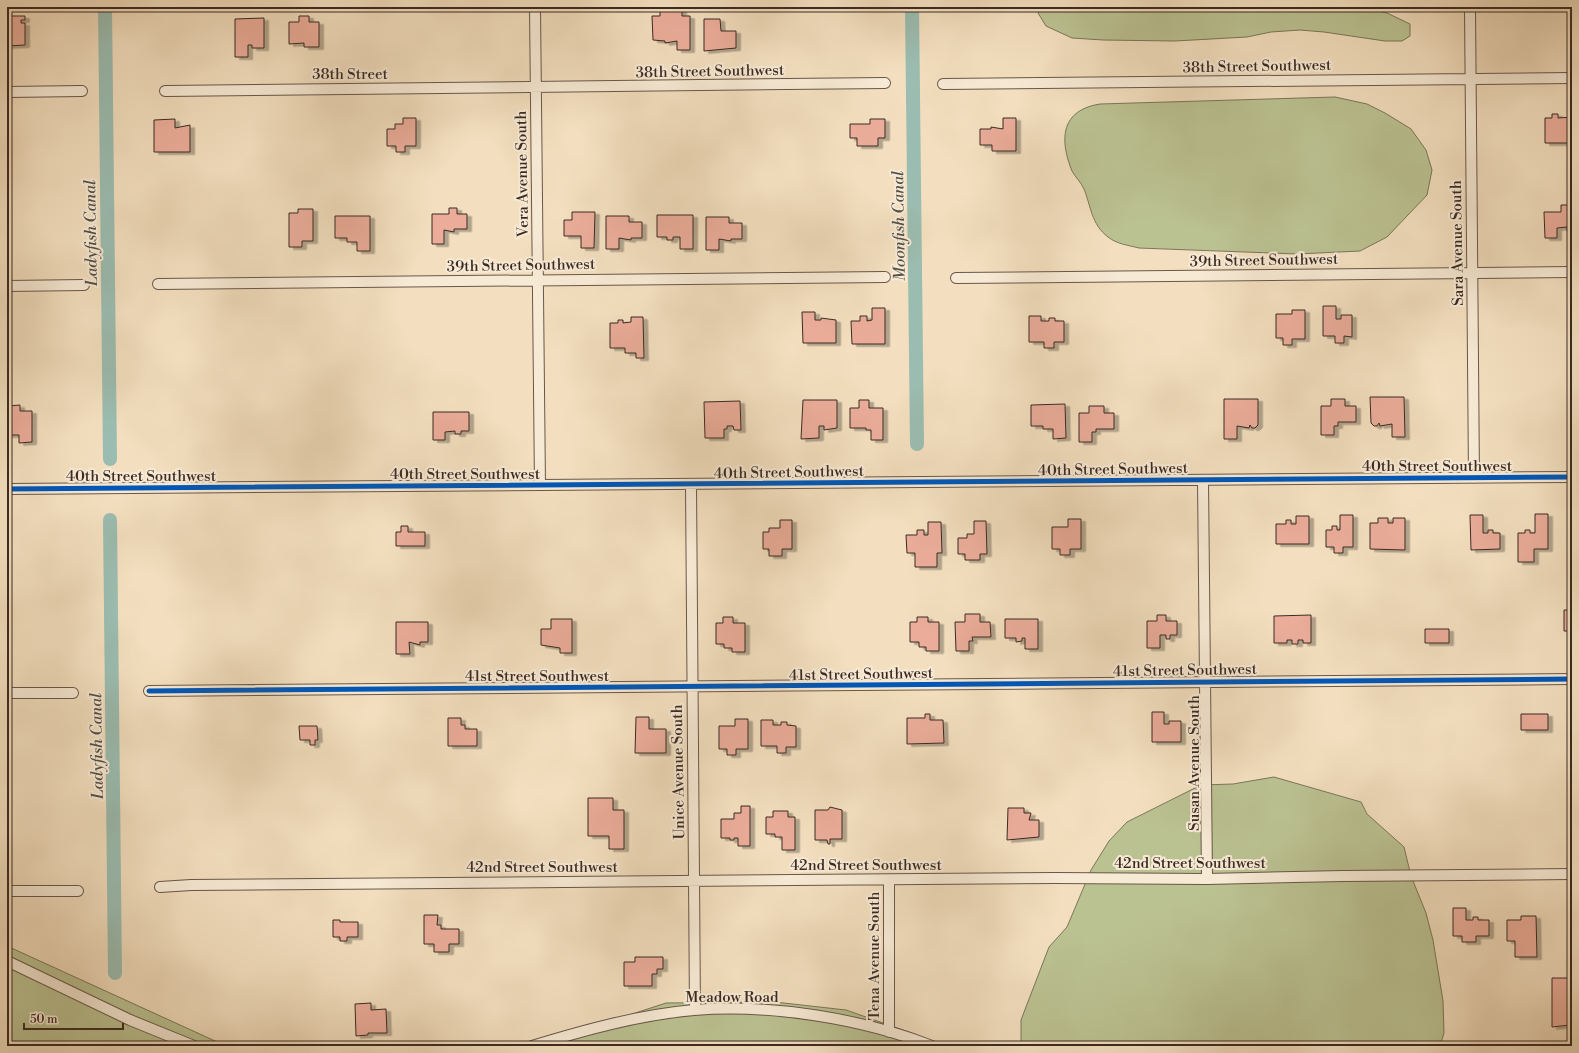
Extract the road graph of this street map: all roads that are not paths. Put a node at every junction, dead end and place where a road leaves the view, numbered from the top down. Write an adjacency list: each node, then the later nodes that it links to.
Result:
1 (535, 7): 7 (street, Vera Avenue South)
2 (1470, 7): 4 (street, Sara Avenue South)
3 (1572, 78): 4 (street, 38th Street Southwest)
4 (1470, 79): 6 (street, 38th Street Southwest); 12 (street, Sara Avenue South)
5 (885, 83): 7 (street, 38th Street Southwest)
6 (943, 84)
7 (536, 87): 9 (street, 38th Street); 15 (street, Vera Avenue South)
8 (82, 91): 10 (street)
9 (165, 91)
10 (7, 92)
11 (1572, 272): 12 (street, 39th Street Southwest)
12 (1472, 273): 14 (street, 39th Street Southwest); 20 (street, Sara Avenue South)
13 (885, 277): 15 (street, 39th Street Southwest)
14 (956, 278)
15 (538, 280): 16 (street, 39th Street Southwest); 23 (street, Vera Avenue South)
16 (158, 284)
17 (84, 285): 18 (street)
18 (7, 286)
19 (1572, 477): 20 (street, 40th Street Southwest)
20 (1474, 478): 21 (street, 40th Street Southwest)
21 (1203, 480): 22 (street, 40th Street Southwest); 26 (street, Susan Avenue South)
22 (691, 484): 23 (street, 40th Street Southwest); 27 (street, Unice Avenue South)
23 (540, 485): 24 (street, 40th Street Southwest)
24 (7, 489)
25 (1572, 679): 26 (street, 41st Street Southwest)
26 (1205, 682): 27 (street, 41st Street Southwest); 32 (street, Susan Avenue South)
27 (692, 687): 28 (street, 41st Street Southwest); 34 (street, Unice Avenue South)
28 (150, 691)
29 (7, 693): 30 (street)
30 (73, 693)
31 (1572, 874): 32 (street, 42nd Street Southwest)
32 (1207, 879): 33 (street, 42nd Street Southwest)
33 (889, 880): 34 (street, 42nd Street Southwest); 40 (street, Tena Avenue South)
34 (694, 881): 35 (street, 42nd Street Southwest); 39 (street, Unice Avenue South)
35 (160, 887)
36 (7, 891): 37 (street)
37 (78, 891)
38 (7, 961): 41 (street)
39 (695, 1010): 40 (street, Meadow Road); 42 (street, Meadow Road)
40 (889, 1032): 43 (street, Meadow Road)
41 (194, 1046)
42 (532, 1046)
43 (932, 1046)

